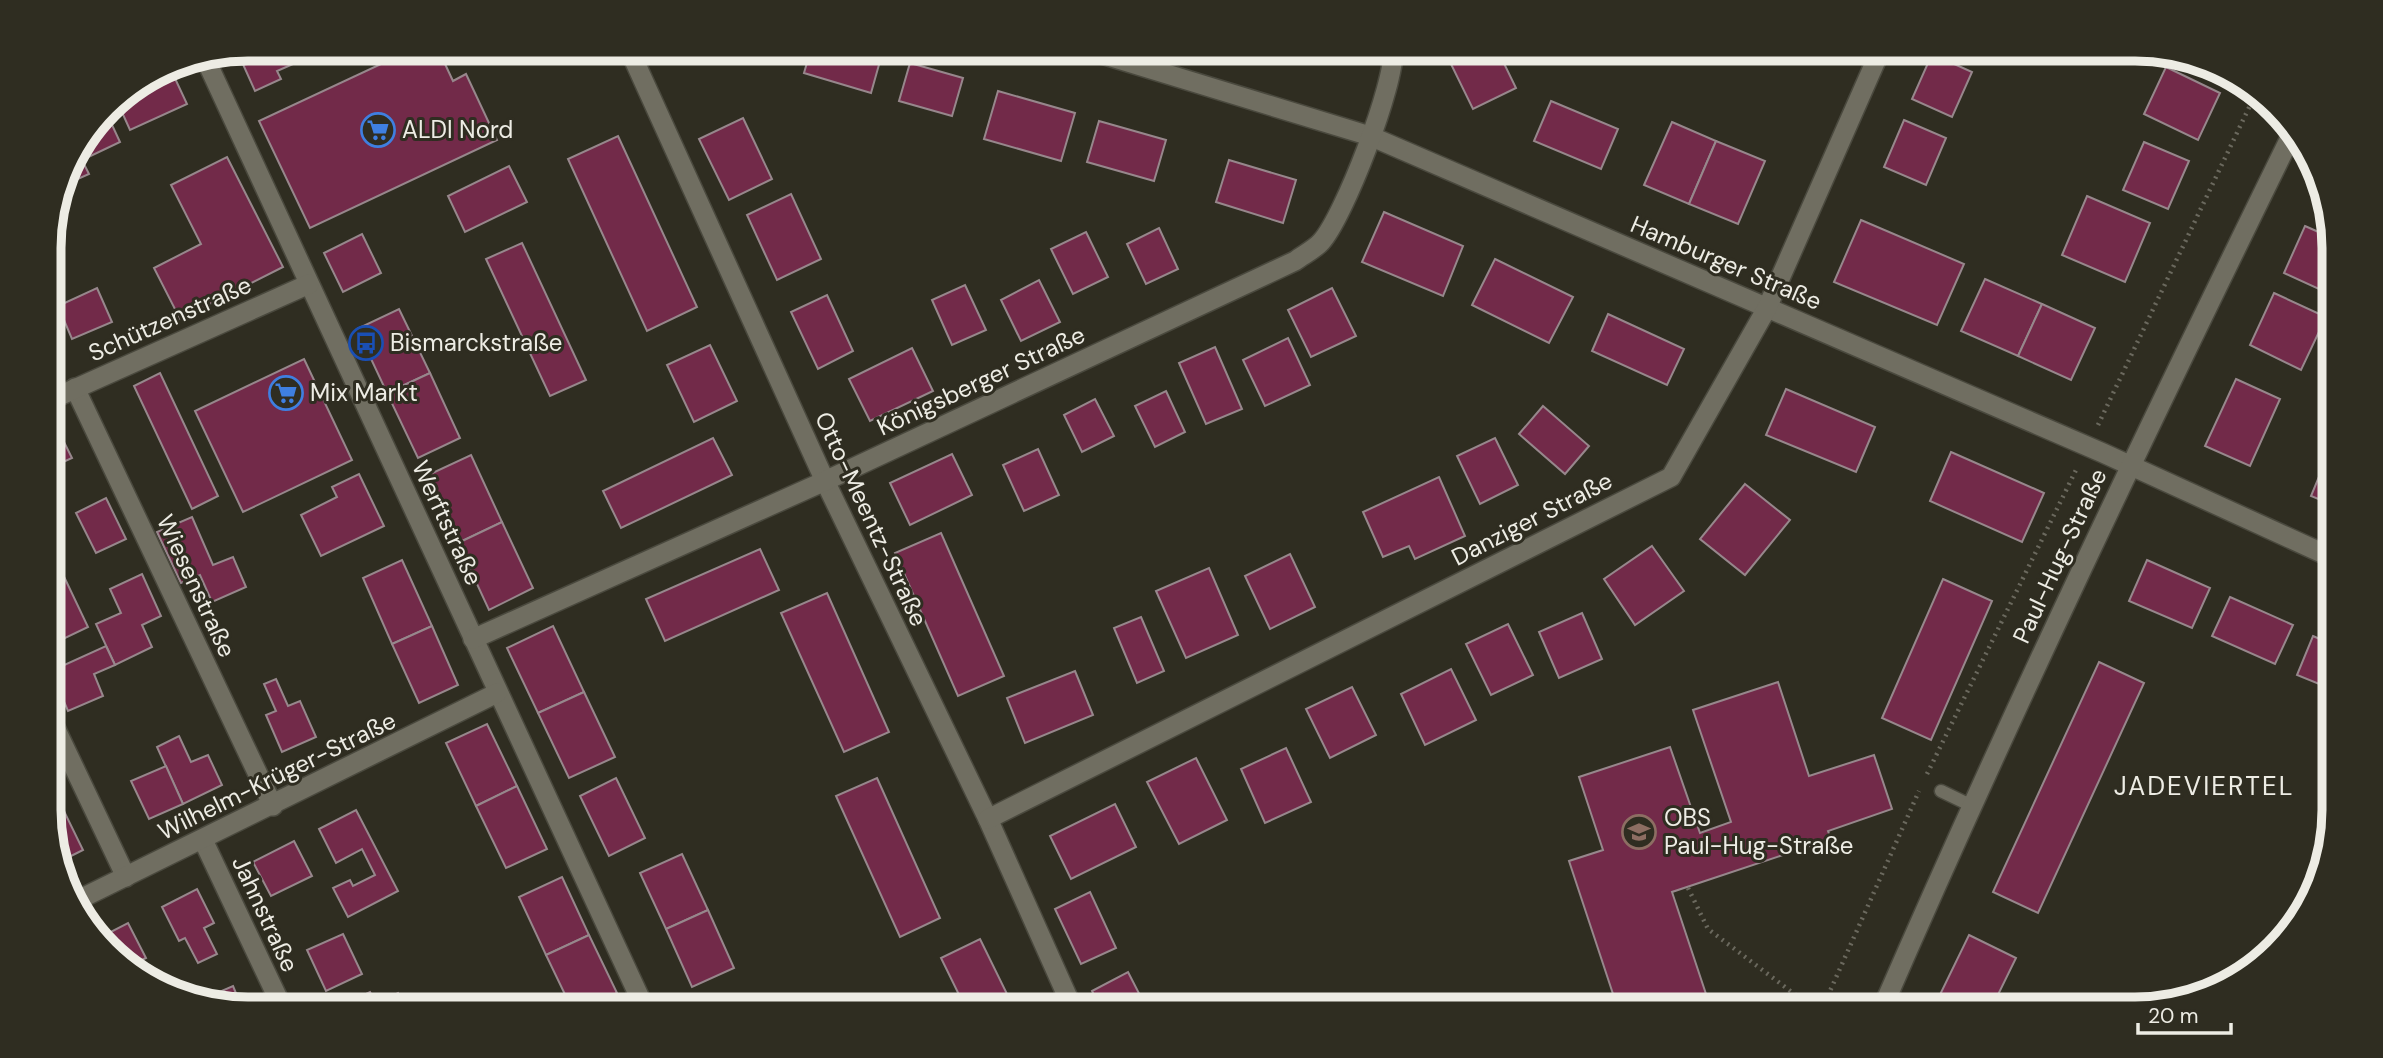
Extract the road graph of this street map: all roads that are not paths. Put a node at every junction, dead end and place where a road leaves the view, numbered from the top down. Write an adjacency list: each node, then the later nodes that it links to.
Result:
1 (634, 61): 13 (street, Otto-Meentz-Straße)
2 (1124, 61): 6 (street, Hamburger Straße)
3 (1392, 61): 6 (street, Königsberger Straße)
4 (1876, 61): 9 (street, Danziger Straße)
5 (209, 66): 8 (street, Werftstraße)
6 (1370, 136): 9 (street, Hamburger Straße); 13 (street, Königsberger Straße)
7 (2288, 142): 12 (street, Paul-Hug-Straße)
8 (309, 284): 10 (street, Schützenstraße); 15 (street, Werftstraße)
9 (1767, 308): 12 (street, Hamburger Straße); 21 (street, Danziger Straße)
10 (75, 388): 11 (street, Schützenstraße); 20 (street, Wiesenstraße)
11 (62, 394)
12 (2130, 465): 14 (street, Hamburger Straße); 19 (street, Paul-Hug-Straße)
13 (825, 481): 15 (street, Königsberger Straße); 21 (street, Otto-Meentz-Straße)
14 (2322, 553)
15 (473, 639): 16 (street, Werftstraße)
16 (497, 694): 20 (street, Wilhelm-Krüger-Straße); 27 (street, Werftstraße)
17 (61, 740): 23 (street)
18 (1941, 791): 19 (lane)
19 (1970, 805): 25 (street, Paul-Hug-Straße)
20 (273, 806): 22 (street, Wilhelm-Krüger-Straße)
21 (988, 819): 28 (street, Otto-Meentz-Straße)
22 (203, 840): 23 (street, Wilhelm-Krüger-Straße); 26 (street, Jahnstraße)
23 (127, 877): 24 (street, Wilhelm-Krüger-Straße)
24 (83, 898)
25 (1888, 996)
26 (277, 997)
27 (639, 997)
28 (1067, 997)

